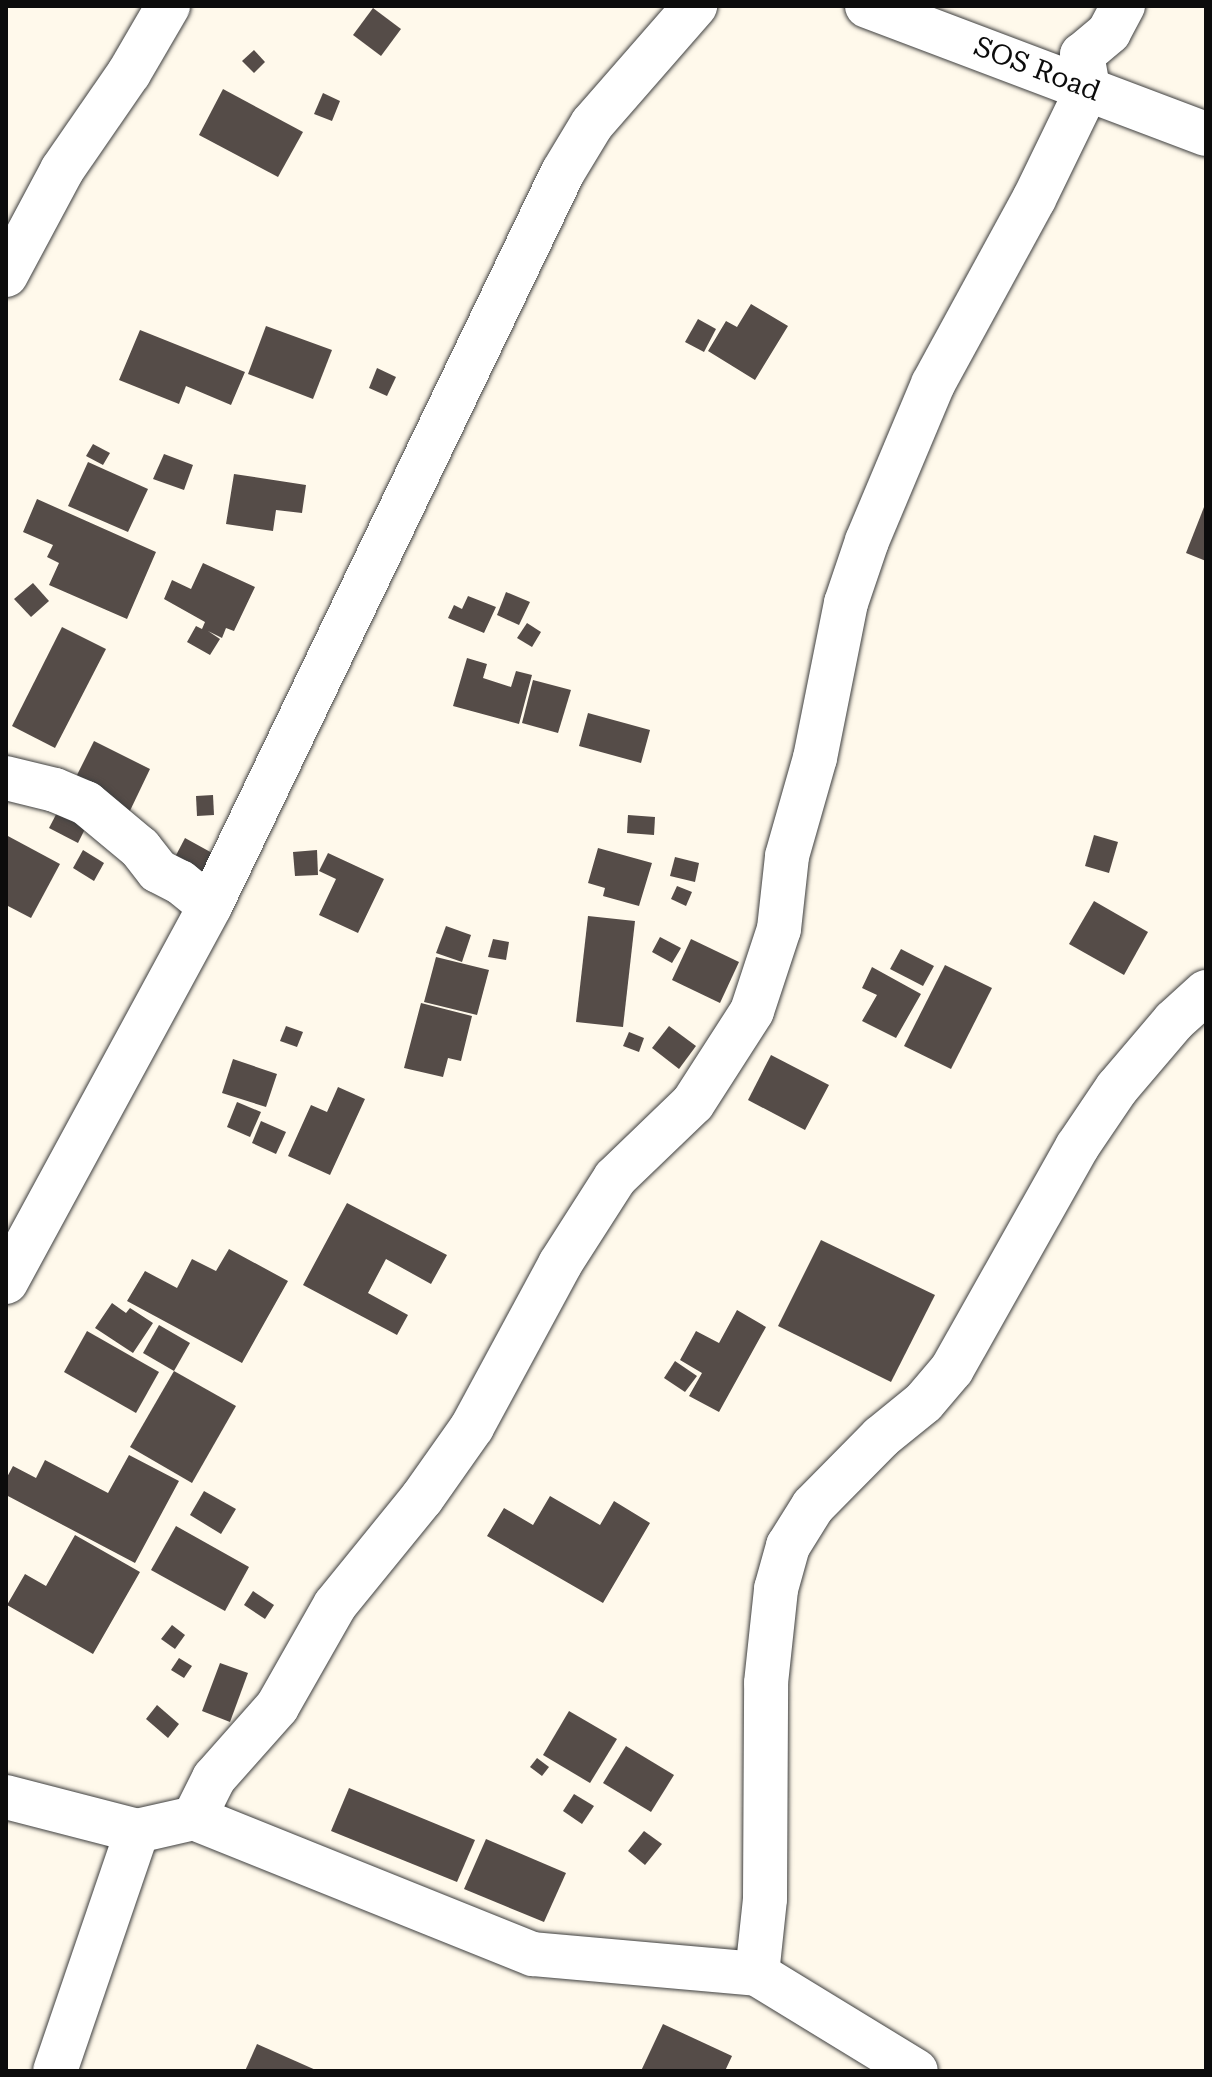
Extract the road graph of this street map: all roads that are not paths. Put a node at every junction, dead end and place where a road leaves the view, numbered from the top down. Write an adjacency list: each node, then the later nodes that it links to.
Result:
1 (168, 6): 7 (street)
2 (695, 6): 9 (street)
3 (867, 6): 5 (street, SOS Road)
4 (1123, 6): 5 (street)
5 (1088, 88): 6 (street, SOS Road); 13 (street)
6 (1206, 134)
7 (6, 275)
8 (6, 778): 9 (street)
9 (210, 906): 11 (street)
10 (1206, 992): 15 (street)
11 (6, 1282)
12 (6, 1797): 14 (street)
13 (194, 1818): 14 (street); 15 (street)
14 (137, 1831): 17 (street)
15 (757, 1974): 16 (street)
16 (911, 2070)
17 (55, 2071)

